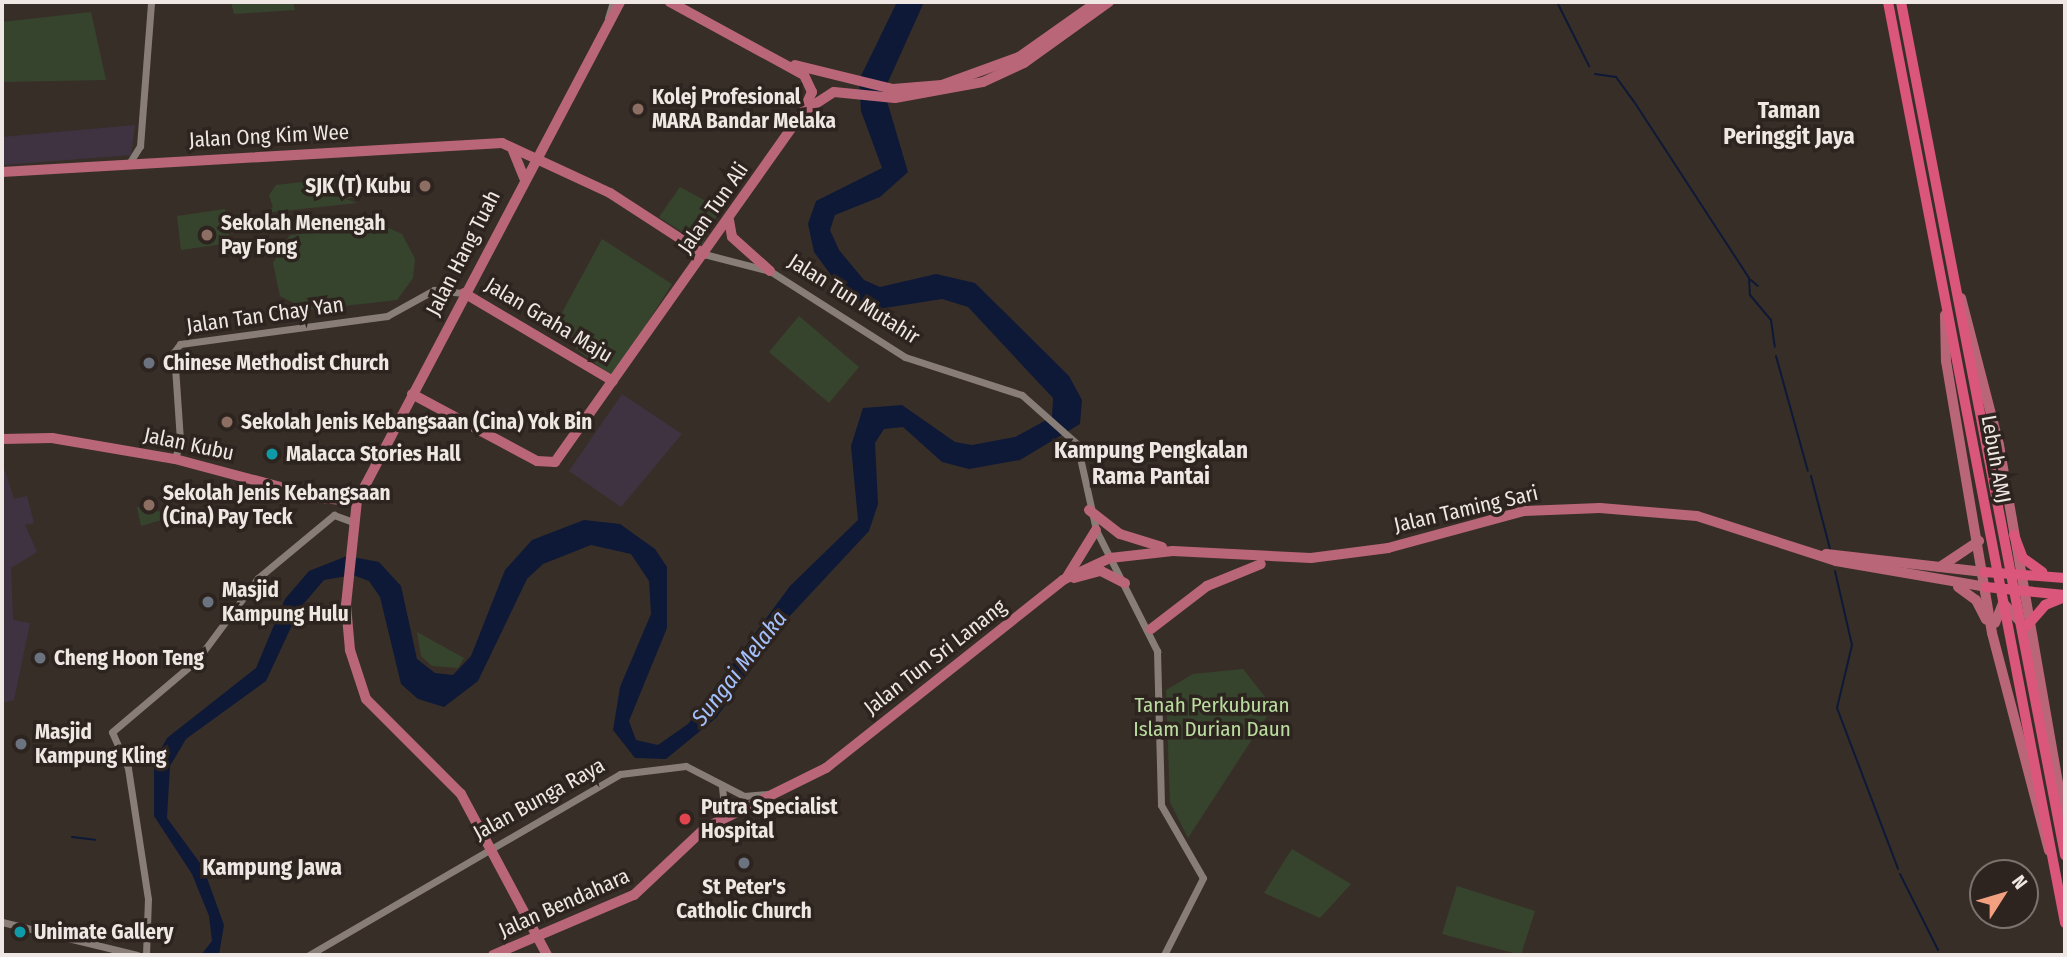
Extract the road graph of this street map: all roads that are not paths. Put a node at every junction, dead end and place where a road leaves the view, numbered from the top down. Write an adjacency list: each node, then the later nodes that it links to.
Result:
1 (151, 2): 16 (street)
2 (613, 2): 9 (street)
3 (620, 2): 9 (main road, Jalan Hang Tuah)
4 (670, 2): 10 (main road, Jalan Tun Ali)
5 (1097, 2): 12 (main road)
6 (1109, 2): 12 (main road)
7 (1888, 2): 22 (highway, Lebuh AMJ)
8 (1901, 2): 23 (highway, Lebuh AMJ)
9 (608, 18): 15 (main road, Jalan Hang Tuah)
10 (783, 60): 11 (main road); 13 (main road, Jalan Tun Ali)
11 (850, 87): 12 (main road); 13 (main road)
12 (893, 93)
13 (803, 112): 19 (main road, Jalan Tun Ali)
14 (510, 145): 15 (main road, Jalan Ong Kim Wee); 16 (main road, Jalan Ong Kim Wee); 18 (main road)
15 (536, 157): 18 (main road, Jalan Hang Tuah); 20 (main road, Jalan Tun Mutahir)
16 (131, 162): 17 (main road, Jalan Ong Kim Wee)
17 (2, 172)
18 (524, 178): 24 (main road, Jalan Hang Tuah)
19 (729, 219): 20 (main road, Jalan Tun Ali); 21 (main road)
20 (704, 254): 21 (street, Jalan Tun Mutahir); 25 (main road, Jalan Tun Ali)
21 (771, 271): 32 (street, Jalan Tun Mutahir)
22 (1945, 287): 34 (main road); 62 (highway, Lebuh AMJ)
23 (1959, 292): 31 (main road); 62 (highway, Lebuh AMJ)
24 (464, 293): 25 (main road, Jalan Graha Maju); 26 (main road, Jalan Hang Tuah); 28 (street, Jalan Tan Chay Yan)
25 (614, 382): 26 (main road, Jalan Tun Ali)
26 (412, 394): 29 (main road, Jalan Hang Tuah)
27 (2, 439): 28 (main road, Jalan Kubu)
28 (175, 459): 30 (main road, Jalan Kubu)
29 (364, 489): 30 (main road, Jalan Kubu); 35 (main road, Jalan Hang Tuah)
30 (323, 498): 33 (street)
31 (2008, 498): 34 (main road); 37 (main road)
32 (1089, 510): 36 (street, Jalan Tun Mutahir); 39 (main road)
33 (334, 515): 35 (street); 71 (street)
34 (1976, 519): 38 (main road)
35 (353, 525): 65 (main road, Jalan Hang Tuah)
36 (1096, 530): 41 (street, Jalan Tun Mutahir); 47 (main road)
37 (2014, 535): 45 (main road); 46 (highway)
38 (1979, 541): 43 (main road); 44 (main road)
39 (1185, 552): 41 (main road, Jalan Taming Sari); 42 (main road, Jalan Taming Sari)
40 (1826, 554): 42 (main road, Jalan Taming Sari); 43 (main road, Jalan Taming Sari); 50 (main road, Jalan Taming Sari)
41 (1110, 558): 47 (main road, Jalan Tun Sri Lanang); 49 (street, Jalan Tun Mutahir)
42 (1279, 560): 55 (main road)
43 (1933, 569): 44 (main road, Jalan Taming Sari)
44 (1984, 572): 45 (highway); 51 (main road)
45 (2019, 573): 46 (highway); 52 (main road)
46 (2052, 576): 48 (highway)
47 (1065, 578): 49 (main road); 59 (main road, Jalan Tun Sri Lanang)
48 (2065, 578)
49 (1125, 583): 55 (street, Jalan Tun Mutahir)
50 (1952, 584): 51 (main road, Jalan Taming Sari); 56 (main road)
51 (1986, 587): 52 (highway); 56 (main road)
52 (2022, 591): 53 (highway); 54 (main road)
53 (2065, 596): 54 (highway)
54 (2027, 626): 57 (main road)
55 (1150, 629): 76 (street, Jalan Tun Mutahir)
56 (1992, 633): 58 (main road)
57 (2029, 639): 58 (main road); 64 (main road)
58 (1994, 645): 67 (main road)
59 (804, 782): 60 (street, Jalan Bunga Raya); 61 (main road, Jalan Tun Sri Lanang)
60 (722, 786): 63 (street); 65 (street, Jalan Bunga Raya)
61 (786, 792): 63 (main road, Jalan Bendahara)
62 (2046, 793): 66 (highway, Lebuh AMJ); 67 (highway, Lebuh AMJ)
63 (725, 814): 70 (main road, Jalan Bendahara)
64 (2065, 822)
65 (489, 846): 70 (main road, Jalan Hang Tuah); 72 (street, Jalan Bunga Raya)
66 (2065, 855)
67 (2054, 861): 69 (highway, Lebuh AMJ)
68 (2, 922): 71 (street)
69 (2065, 923)
70 (535, 939): 73 (main road, Jalan Bendahara); 74 (main road); 75 (main road)
71 (143, 954)
72 (309, 955)
73 (493, 955)
74 (538, 955)
75 (547, 955)
76 (1164, 955)

